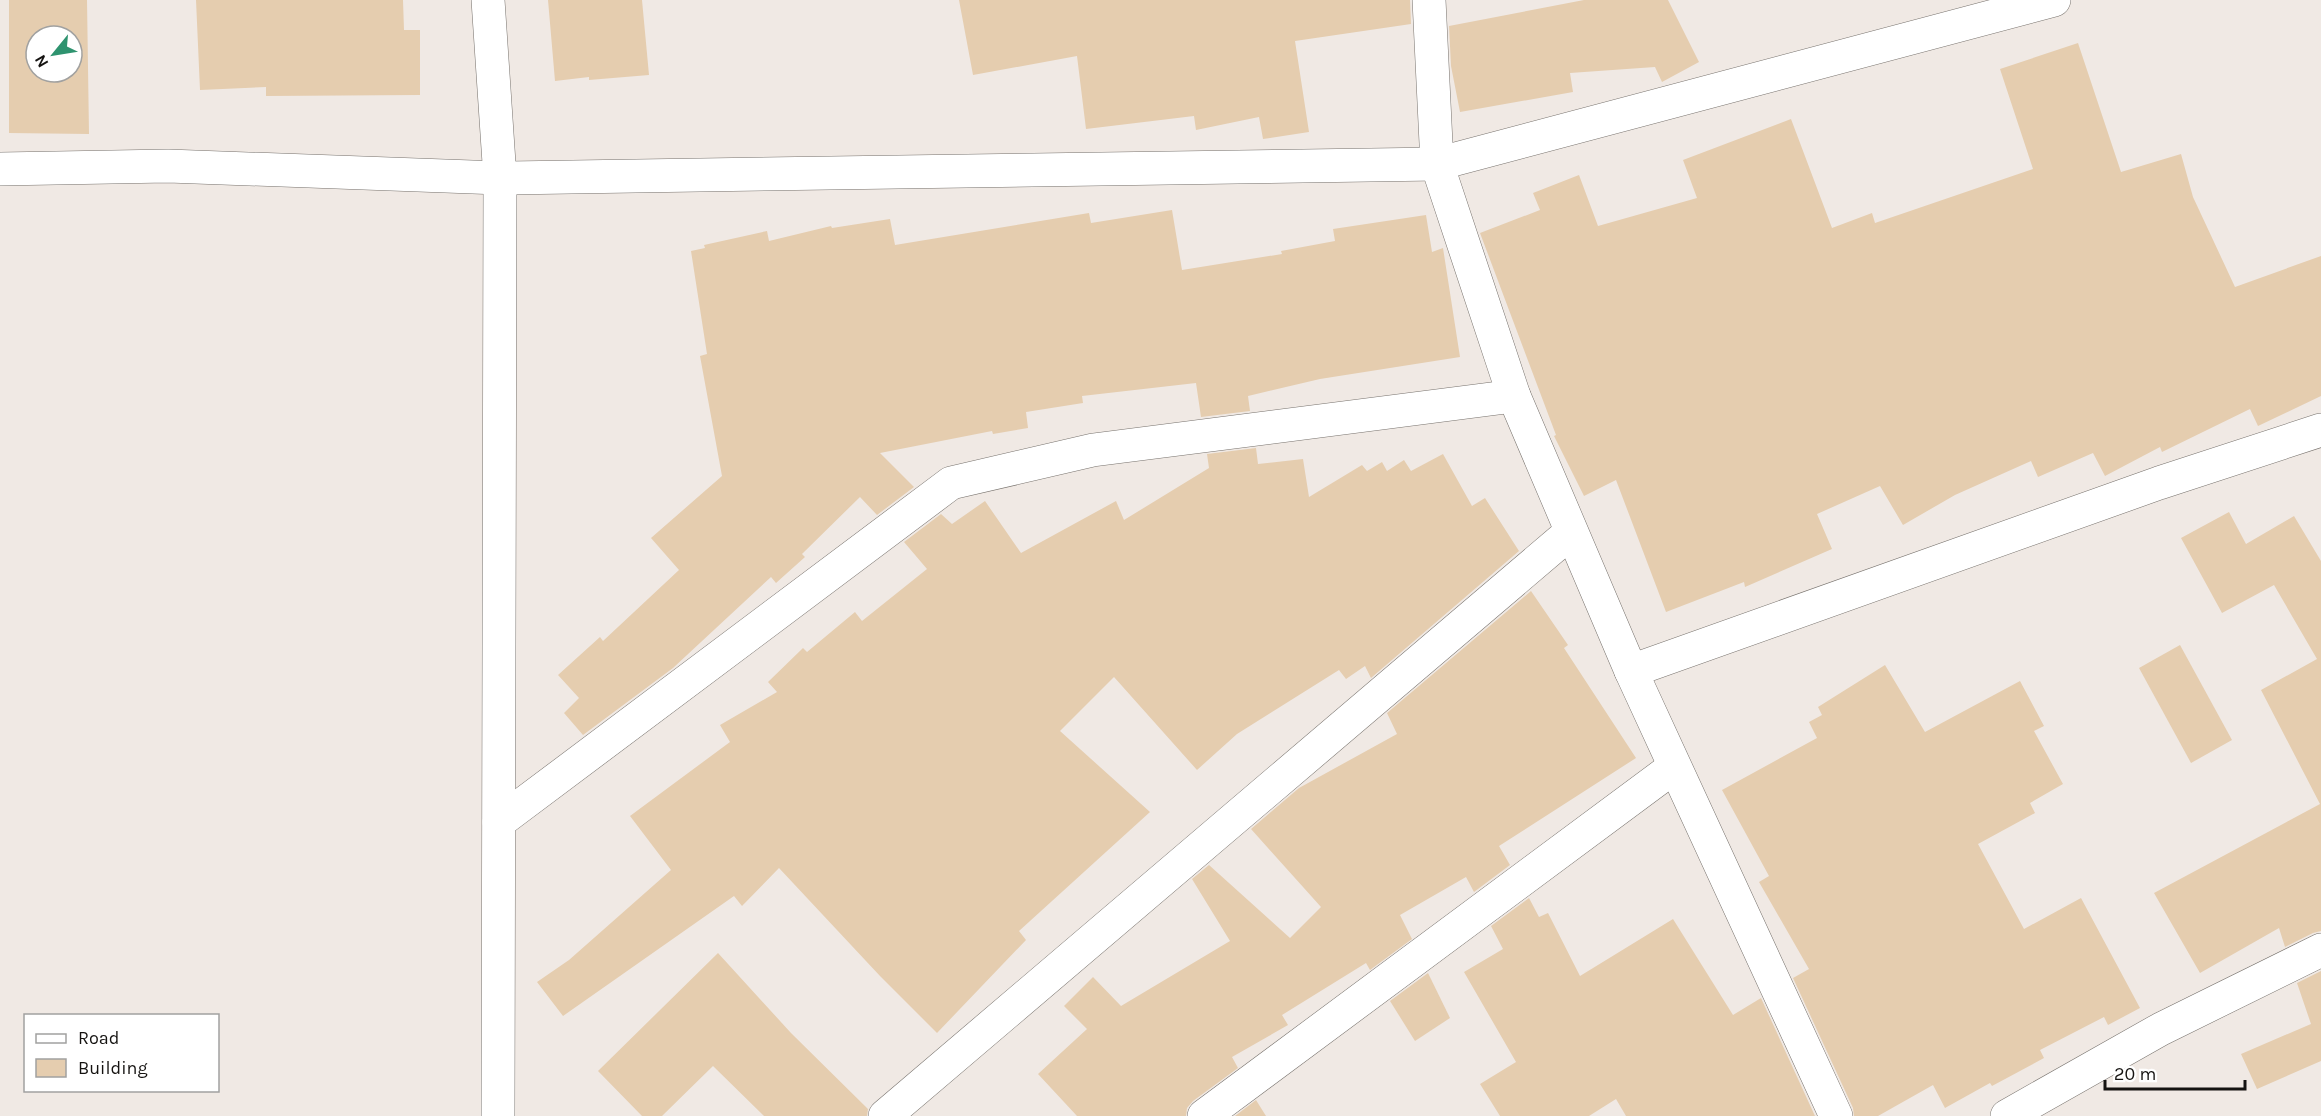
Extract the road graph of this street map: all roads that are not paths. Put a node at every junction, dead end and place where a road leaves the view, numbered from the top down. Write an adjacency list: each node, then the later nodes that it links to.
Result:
1 (488, 0): 6 (street)
2 (1429, 0): 4 (street)
3 (2054, 0): 4 (street)
4 (1437, 164): 6 (street); 7 (street)
5 (0, 169): 6 (street)
6 (500, 178): 12 (street)
7 (1514, 396): 9 (street); 12 (street)
8 (2321, 430): 10 (street)
9 (1571, 532): 10 (street); 15 (street)
10 (1631, 671): 11 (street)
11 (1674, 767): 16 (street); 17 (street)
12 (499, 822): 14 (street)
13 (2321, 950): 18 (street)
14 (498, 1116)
15 (885, 1116)
16 (1204, 1116)
17 (1836, 1116)
18 (2007, 1116)

